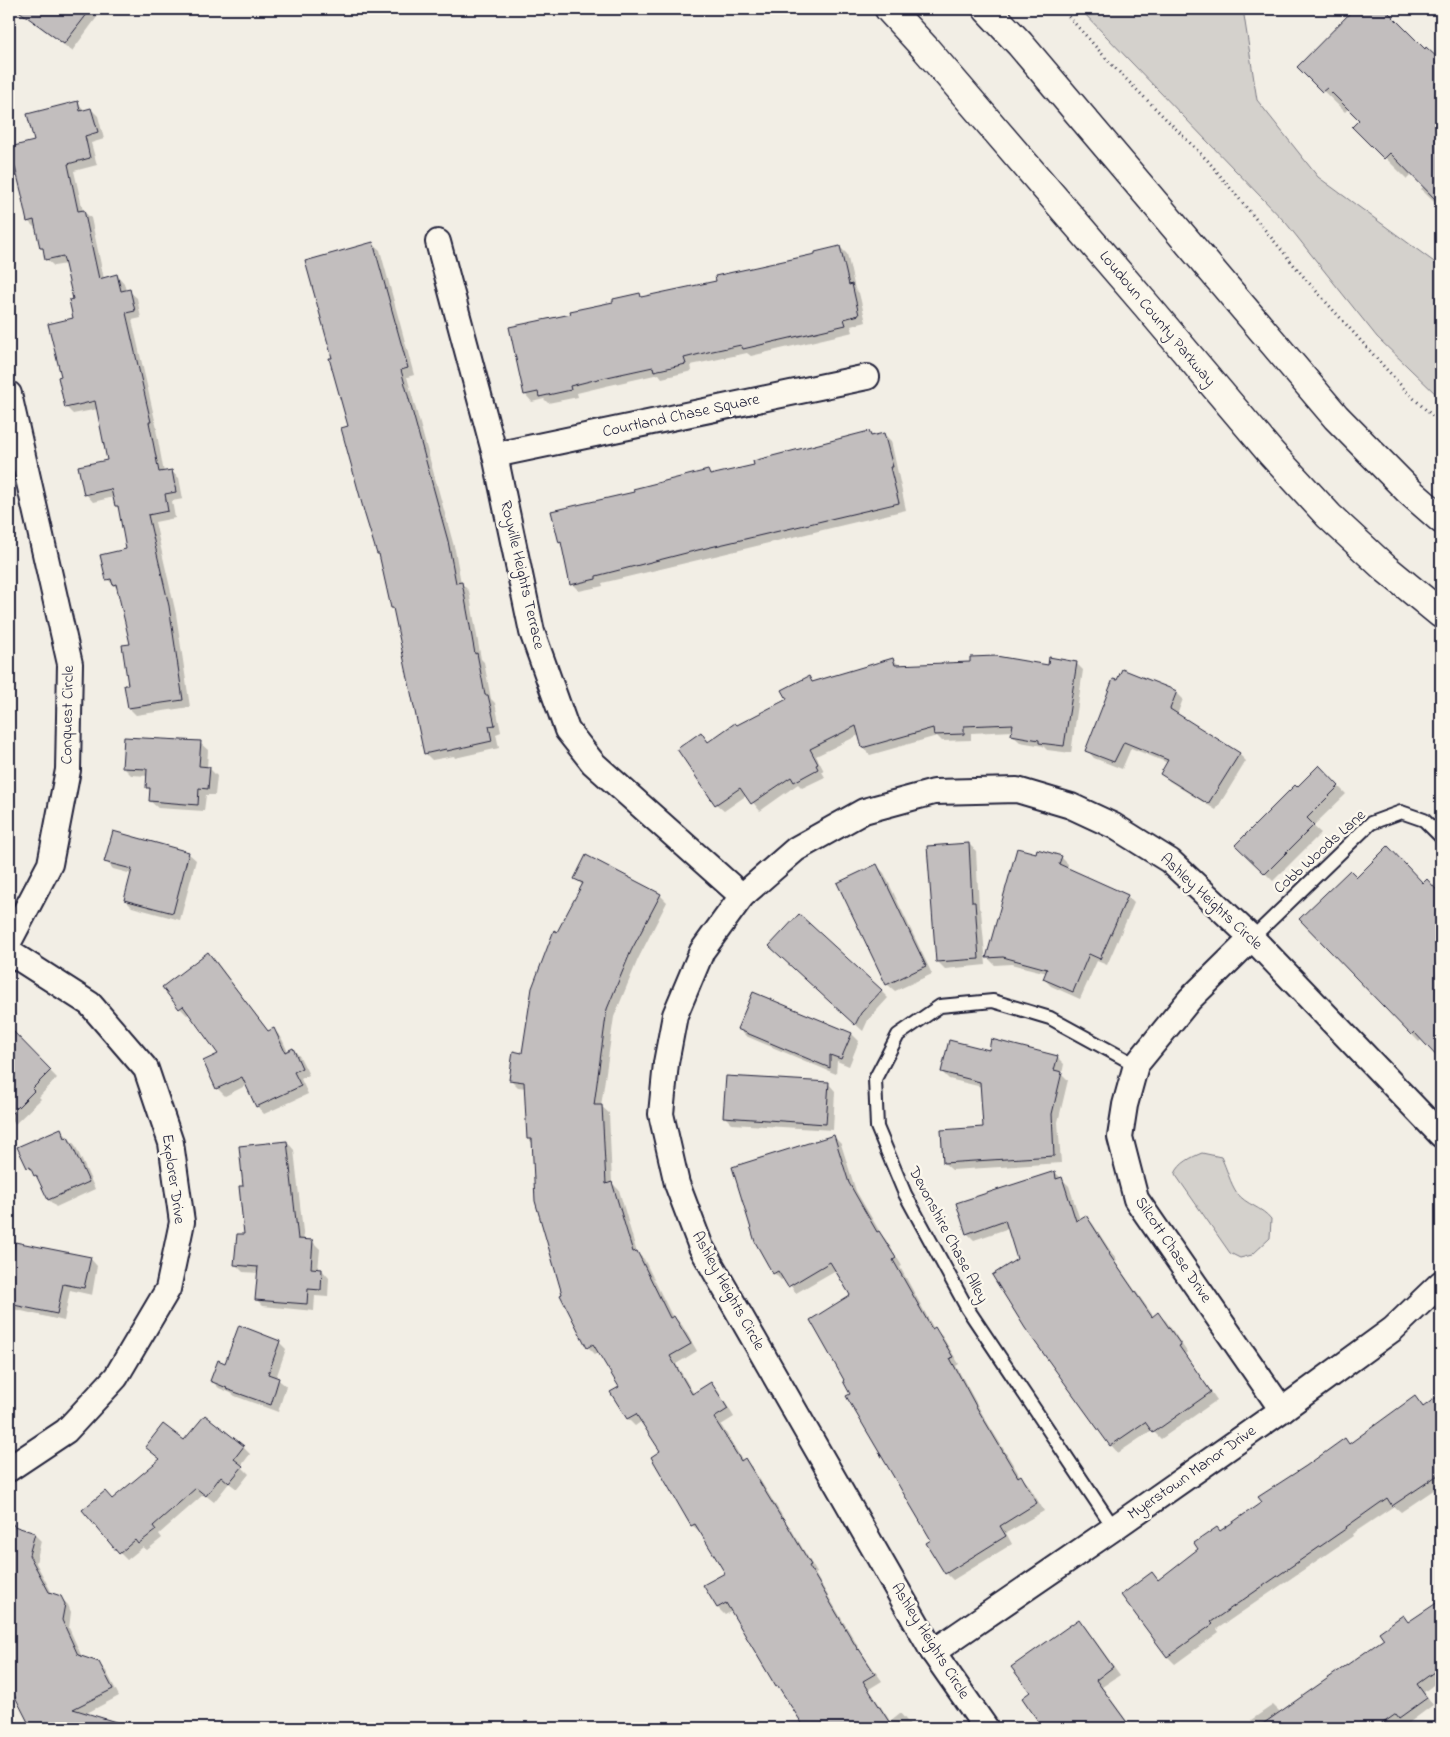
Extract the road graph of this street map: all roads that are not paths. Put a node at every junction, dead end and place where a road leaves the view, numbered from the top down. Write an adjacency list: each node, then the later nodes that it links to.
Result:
1 (889, 9): 8 (main road, Loudoun County Parkway)
2 (987, 9): 7 (main road)
3 (438, 242): 6 (street, Royville Heights Terrace)
4 (868, 376): 6 (street, Courtland Chase Square)
5 (9, 394): 12 (street, Conquest Circle)
6 (495, 455): 10 (street, Royville Heights Terrace)
7 (1441, 519)
8 (1441, 614)
9 (1441, 838): 11 (lane, Cobb Woods Lane)
10 (742, 896): 11 (street, Ashley Heights Circle); 20 (street, Ashley Heights Circle)
11 (1252, 938): 14 (street, Silcott Chase Drive); 15 (street, Ashley Heights Circle)
12 (9, 942)
13 (9, 952): 18 (street, Explorer Drive)
14 (1136, 1065): 17 (street, Silcott Chase Drive); 19 (lane, Devonshire Chase Alley)
15 (1441, 1135)
16 (1441, 1283): 17 (street, Myerstown Manor Drive)
17 (1282, 1410): 19 (street, Myerstown Manor Drive)
18 (9, 1469)
19 (1114, 1528): 20 (street, Myerstown Manor Drive)
20 (933, 1652): 21 (street, Ashley Heights Circle)
21 (986, 1728)

